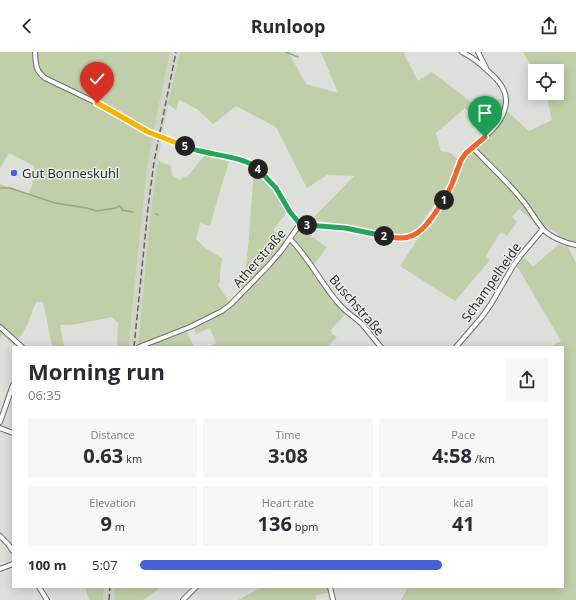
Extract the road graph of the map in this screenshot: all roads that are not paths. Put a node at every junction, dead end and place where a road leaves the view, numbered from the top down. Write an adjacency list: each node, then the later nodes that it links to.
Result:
1 (35, 52): 6 (street)
2 (462, 52): 4 (street)
3 (478, 52): 4 (street)
4 (487, 70): 5 (street, Atherstraße)
5 (472, 147): 6 (street, Atherstraße); 7 (street)
6 (300, 224): 8 (street, Atherstraße)
7 (543, 229): 9 (street); 14 (street, Schampelheide)
8 (290, 239): 12 (street, Atherstraße); 13 (street, Buschstraße)
9 (576, 245)
10 (0, 327): 11 (street)
11 (21, 346)
12 (142, 346)
13 (380, 346)
14 (457, 346)
15 (12, 388): 16 (street)
16 (0, 422)
17 (0, 428): 18 (street)
18 (12, 433)
19 (0, 536): 20 (street)
20 (12, 550)
21 (12, 564): 22 (street)
22 (0, 569)
23 (40, 588): 26 (street)
24 (195, 588): 27 (street)
25 (330, 588): 28 (street)
26 (47, 600)
27 (183, 600)
28 (333, 600)

